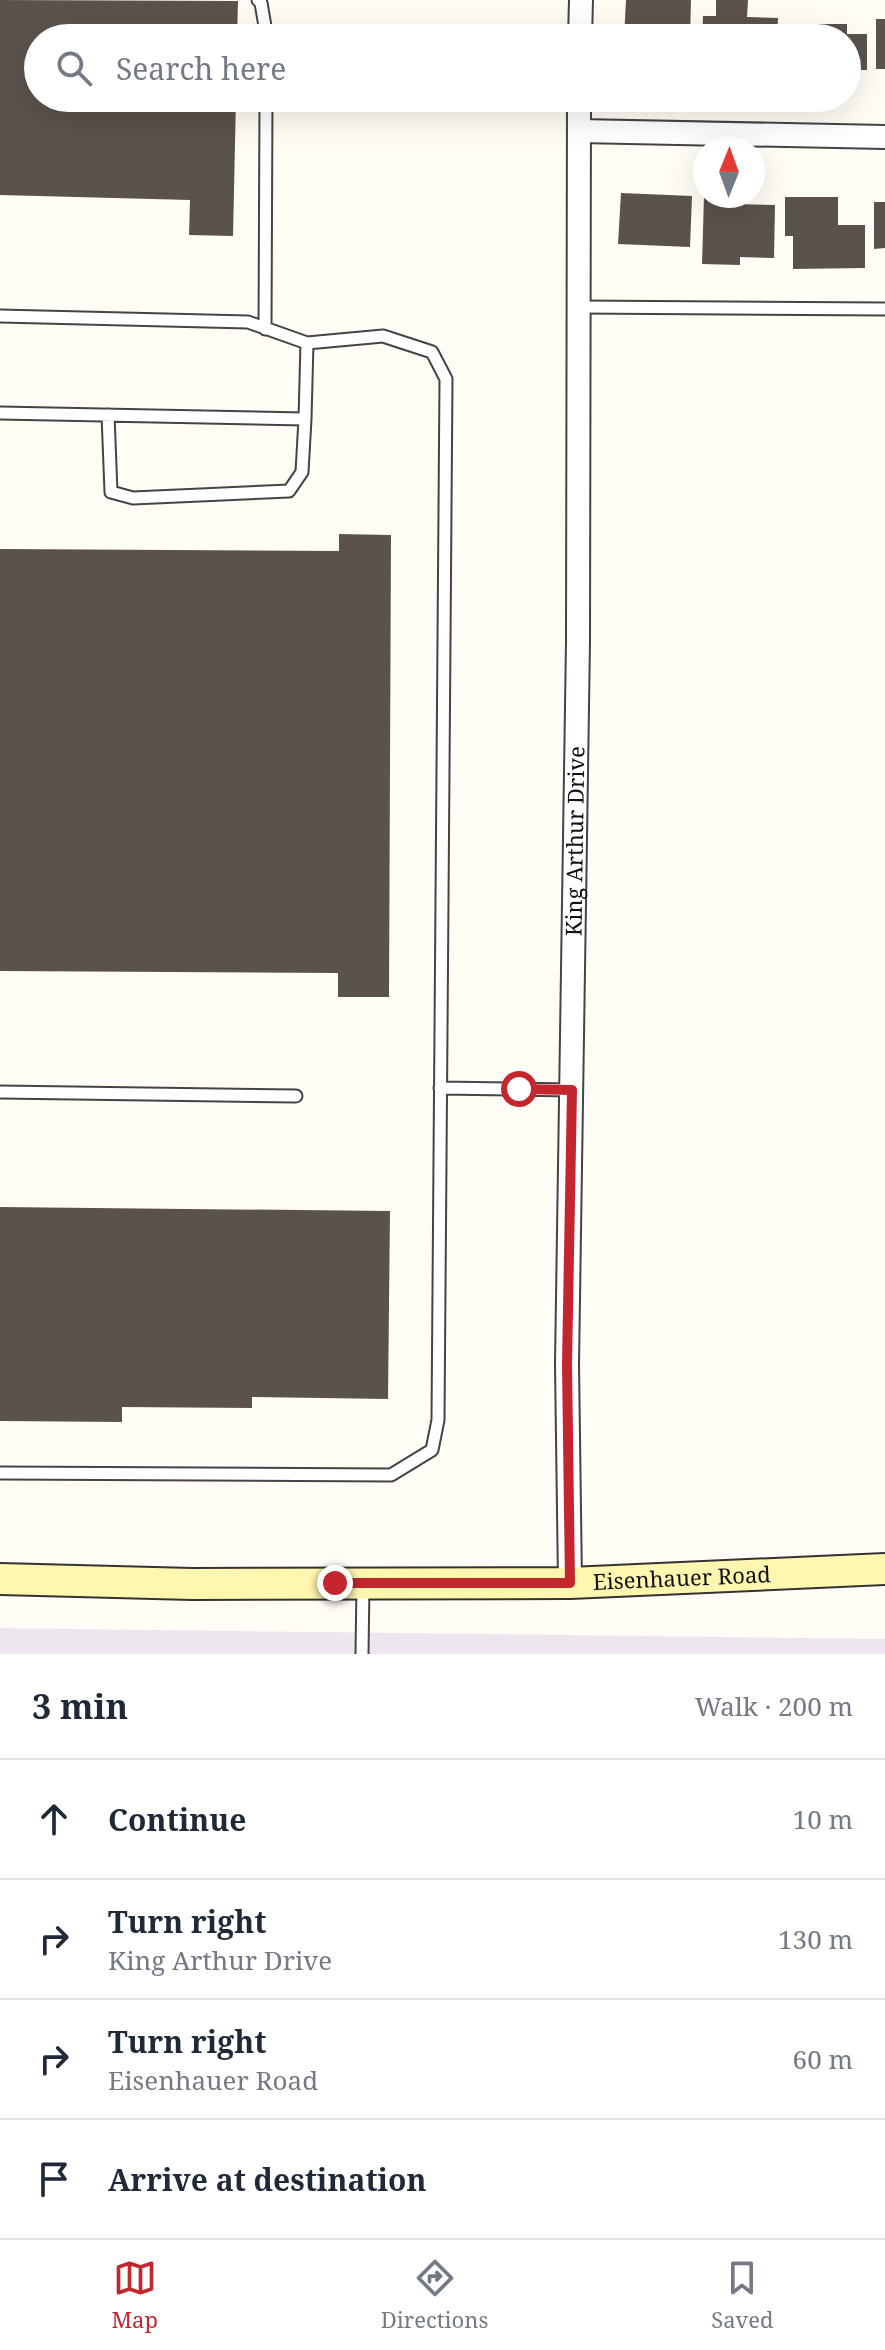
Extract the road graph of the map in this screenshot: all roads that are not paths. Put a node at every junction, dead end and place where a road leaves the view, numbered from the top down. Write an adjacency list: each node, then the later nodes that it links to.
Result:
1 (258, 0): 3 (lane)
2 (581, 0): 4 (street)
3 (265, 24)
4 (580, 24)
5 (266, 112): 12 (lane)
6 (579, 112): 7 (street, King Arthur Drive)
7 (579, 131): 8 (street); 9 (street, King Arthur Drive)
8 (885, 137)
9 (579, 307): 10 (lane); 18 (street, King Arthur Drive)
10 (885, 309)
11 (0, 316): 12 (lane)
12 (265, 329): 13 (lane)
13 (307, 343): 16 (lane); 17 (lane)
14 (0, 413): 15 (lane)
15 (108, 415): 16 (lane); 16 (lane)
16 (305, 419)
17 (440, 1088): 18 (lane); 21 (lane)
18 (572, 1090): 25 (street, King Arthur Drive)
19 (0, 1092): 20 (lane)
20 (296, 1096)
21 (0, 1473)
22 (885, 1569): 25 (main road, Eisenhauer Road)
23 (0, 1579): 24 (main road, Eisenhauer Road)
24 (363, 1583): 25 (main road, Eisenhauer Road); 26 (lane)
25 (570, 1583)
26 (362, 1654)

